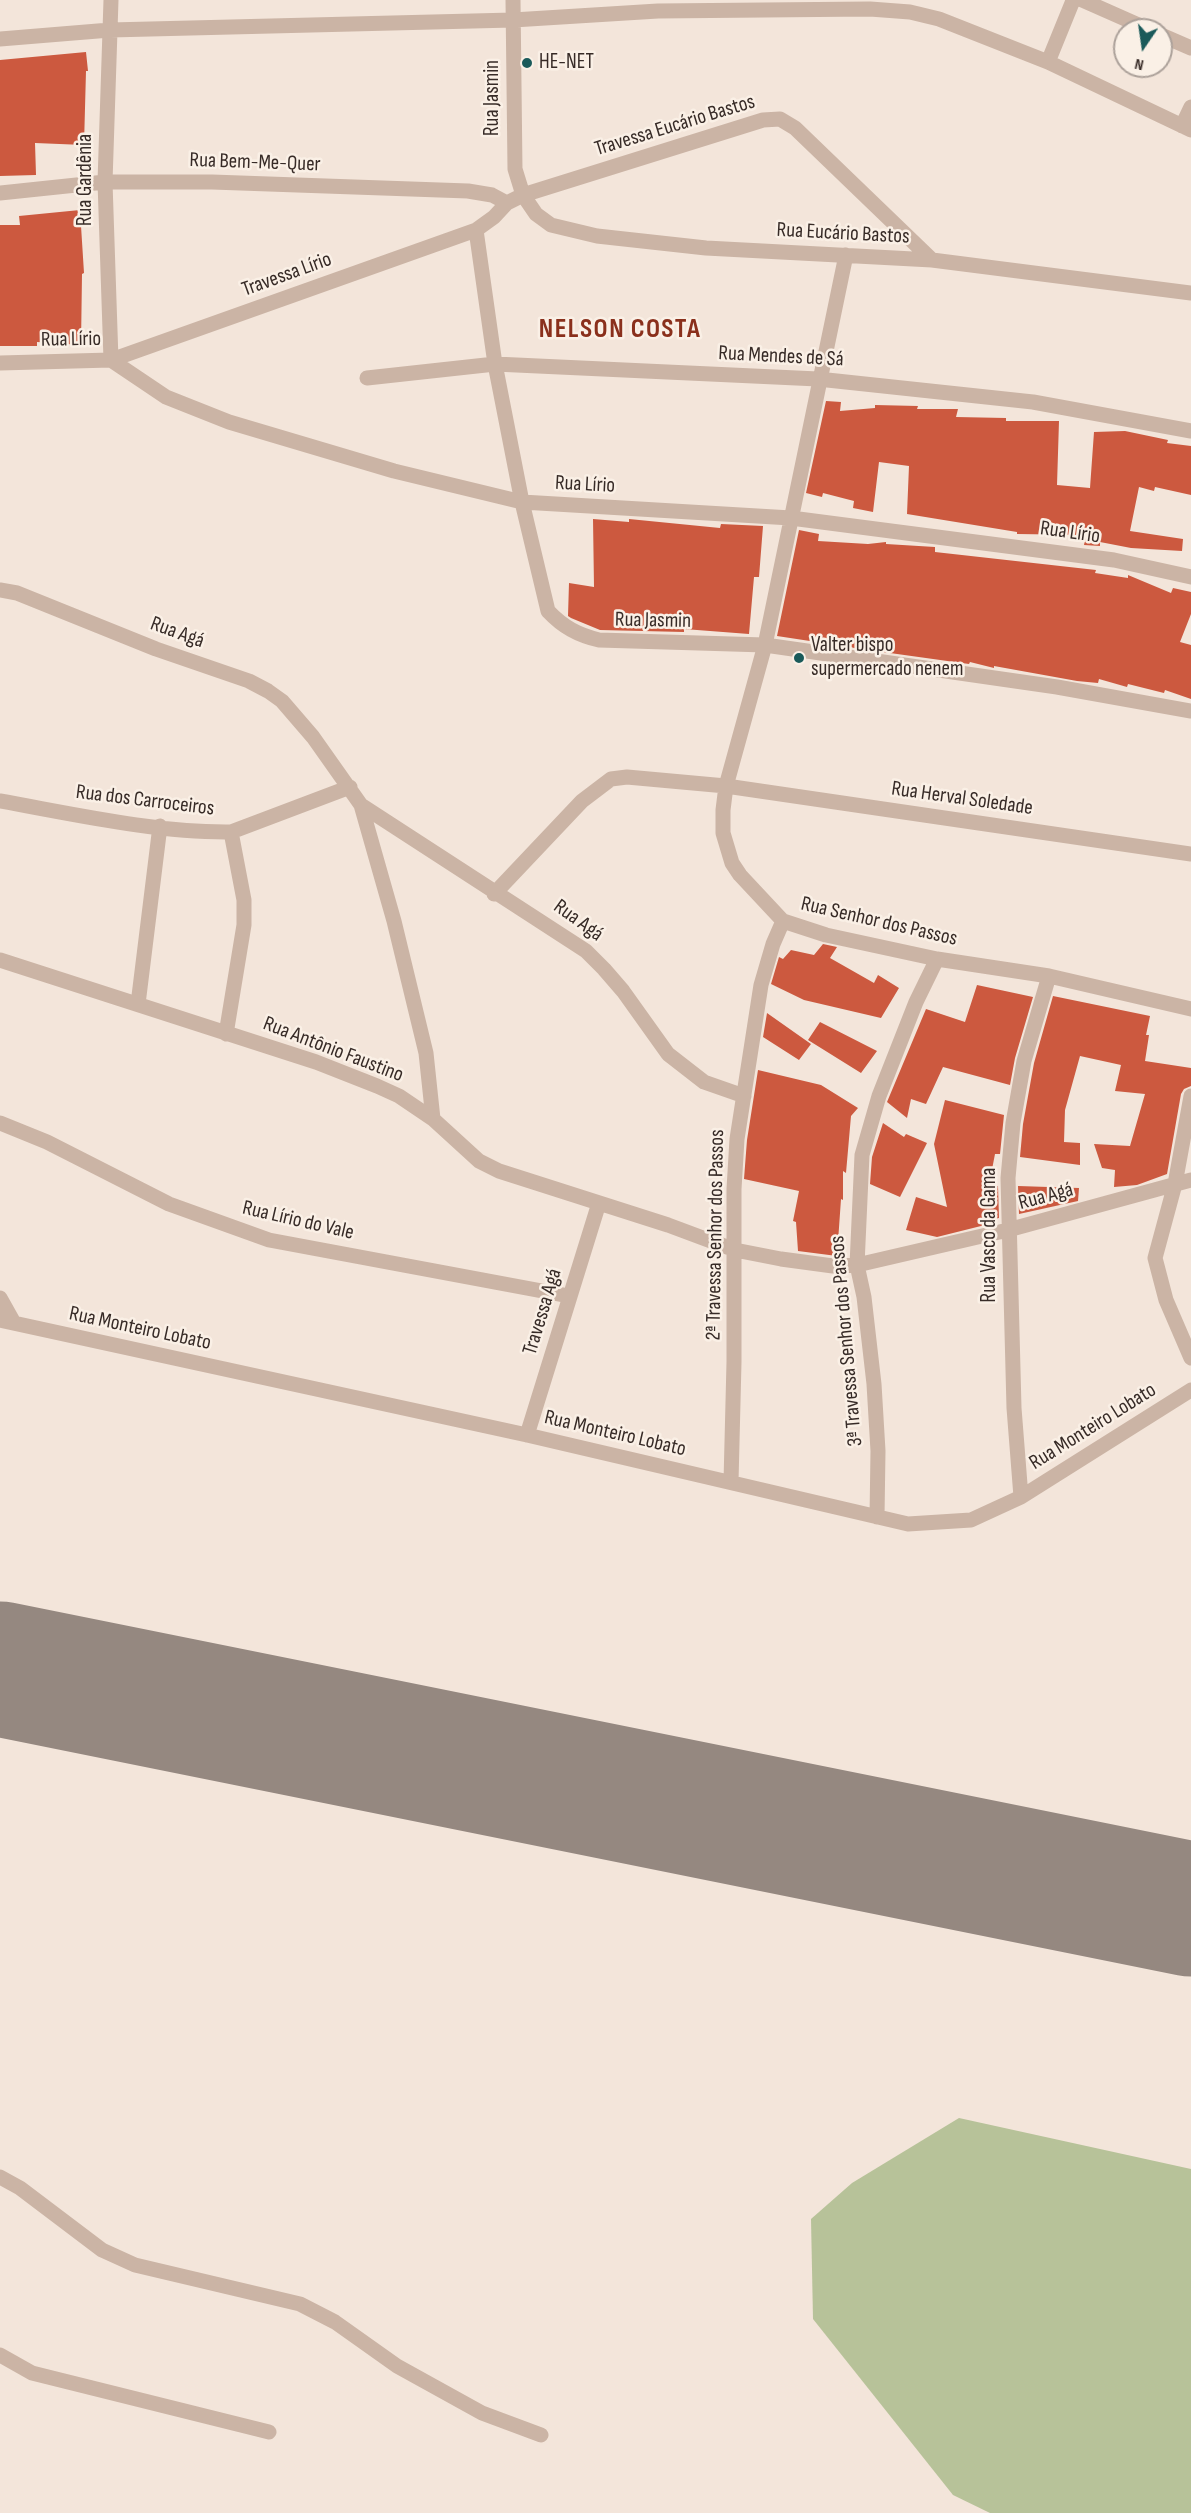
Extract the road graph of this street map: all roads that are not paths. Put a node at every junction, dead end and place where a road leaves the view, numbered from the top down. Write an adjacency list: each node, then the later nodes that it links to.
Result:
1 (111, 0): 8 (street, Rua Gardênia)
2 (513, 0): 7 (street, Rua Jasmin)
3 (1075, 0): 12 (street)
4 (1082, 0): 6 (street)
5 (658, 5): 7 (street); 12 (street)
6 (1123, 18)
7 (513, 20): 8 (street); 17 (street, Rua Jasmin)
8 (110, 30): 9 (street); 15 (street, Rua Gardênia)
9 (0, 39)
10 (1173, 40): 11 (street)
11 (1191, 48)
12 (1048, 62): 14 (street)
13 (1191, 107): 14 (street)
14 (1186, 128)
15 (105, 182): 16 (street, Rua Bem-Me-Quer); 18 (street, Rua Bem-Me-Quer); 23 (street, Rua Gardênia)
16 (0, 193)
17 (523, 195): 18 (street); 20 (street, Rua Eucário Bastos); 21 (street, Travessa Eucário Bastos)
18 (507, 203): 19 (street)
19 (476, 230): 23 (street, Travessa Lírio); 25 (street, Rua Jasmin)
20 (846, 255): 21 (street, Rua Eucário Bastos); 27 (street, Rua Senhor dos Passos)
21 (932, 260): 22 (street, Rua Eucário Bastos)
22 (1191, 293)
23 (111, 360): 24 (street, Rua Lírio); 29 (street, Rua Lírio)
24 (0, 363)
25 (495, 364): 26 (street, Rua Mendes de Sá); 27 (street, Rua Mendes de Sá); 29 (street, Rua Jasmin)
26 (367, 378)
27 (819, 379): 28 (street, Rua Mendes de Sá); 30 (street, Rua Senhor dos Passos)
28 (1191, 431)
29 (522, 502): 30 (street, Rua Lírio); 33 (street, Rua Jasmin)
30 (791, 518): 31 (street, Rua Lírio); 33 (street, Rua Senhor dos Passos)
31 (1191, 577)
32 (0, 590): 36 (street, Rua Agá)
33 (765, 645): 34 (street, Rua Jasmin); 35 (street, Rua Senhor dos Passos)
34 (1191, 711)
35 (726, 786): 41 (street, Rua Herval Soledade); 42 (street, Rua Herval Soledade); 43 (street, Rua Senhor dos Passos)
36 (350, 787): 38 (street, Rua Agá); 40 (street, Rua dos Carroceiros)
37 (0, 801): 39 (street, Rua dos Carroceiros)
38 (361, 805): 42 (street, Rua Agá); 52 (street, Rua Agá)
39 (160, 826): 40 (street, Rua dos Carroceiros); 47 (street)
40 (231, 832): 49 (street)
41 (1191, 854)
42 (494, 894): 50 (street, Rua Agá)
43 (783, 921): 44 (street, Rua Senhor dos Passos); 50 (street, 2ª Travessa Senhor dos Passos)
44 (937, 959): 46 (street, Rua Senhor dos Passos); 59 (street, 3ª Travessa Senhor dos Passos)
45 (0, 960): 47 (street, Rua Antônio Faustino)
46 (1049, 976): 48 (street, Rua Senhor dos Passos); 57 (street, Rua Vasco da Gama)
47 (138, 1004): 49 (street, Rua Antônio Faustino)
48 (1191, 1009)
49 (226, 1034): 52 (street, Rua Antônio Faustino)
50 (744, 1096): 58 (street, 2ª Travessa Senhor dos Passos)
51 (1191, 1096): 55 (street)
52 (433, 1119): 56 (street, Rua Antônio Faustino)
53 (0, 1123): 60 (street, Rua Lírio do Vale)
54 (1191, 1180): 55 (street, Rua Agá)
55 (1175, 1184): 57 (street, Rua Agá); 63 (street)
56 (599, 1203): 58 (street, Rua Antônio Faustino); 60 (street, Travessa Agá)
57 (1008, 1230): 59 (street, Rua Agá); 67 (street, Rua Vasco da Gama)
58 (735, 1250): 59 (street, Rua Agá); 66 (street, 2ª Travessa Senhor dos Passos)
59 (857, 1265): 68 (street, 3ª Travessa Senhor dos Passos)
60 (569, 1296): 65 (street, Travessa Agá)
61 (0, 1298): 62 (street)
62 (7, 1322): 65 (street, Rua Monteiro Lobato)
63 (1191, 1358)
64 (1191, 1390): 67 (street, Rua Monteiro Lobato)
65 (527, 1435): 66 (street, Rua Monteiro Lobato)
66 (731, 1482): 68 (street, Rua Monteiro Lobato)
67 (1021, 1497): 68 (street, Rua Monteiro Lobato)
68 (876, 1517)
69 (0, 2177): 72 (street)
70 (0, 2355): 71 (street)
71 (269, 2432)
72 (541, 2435)

